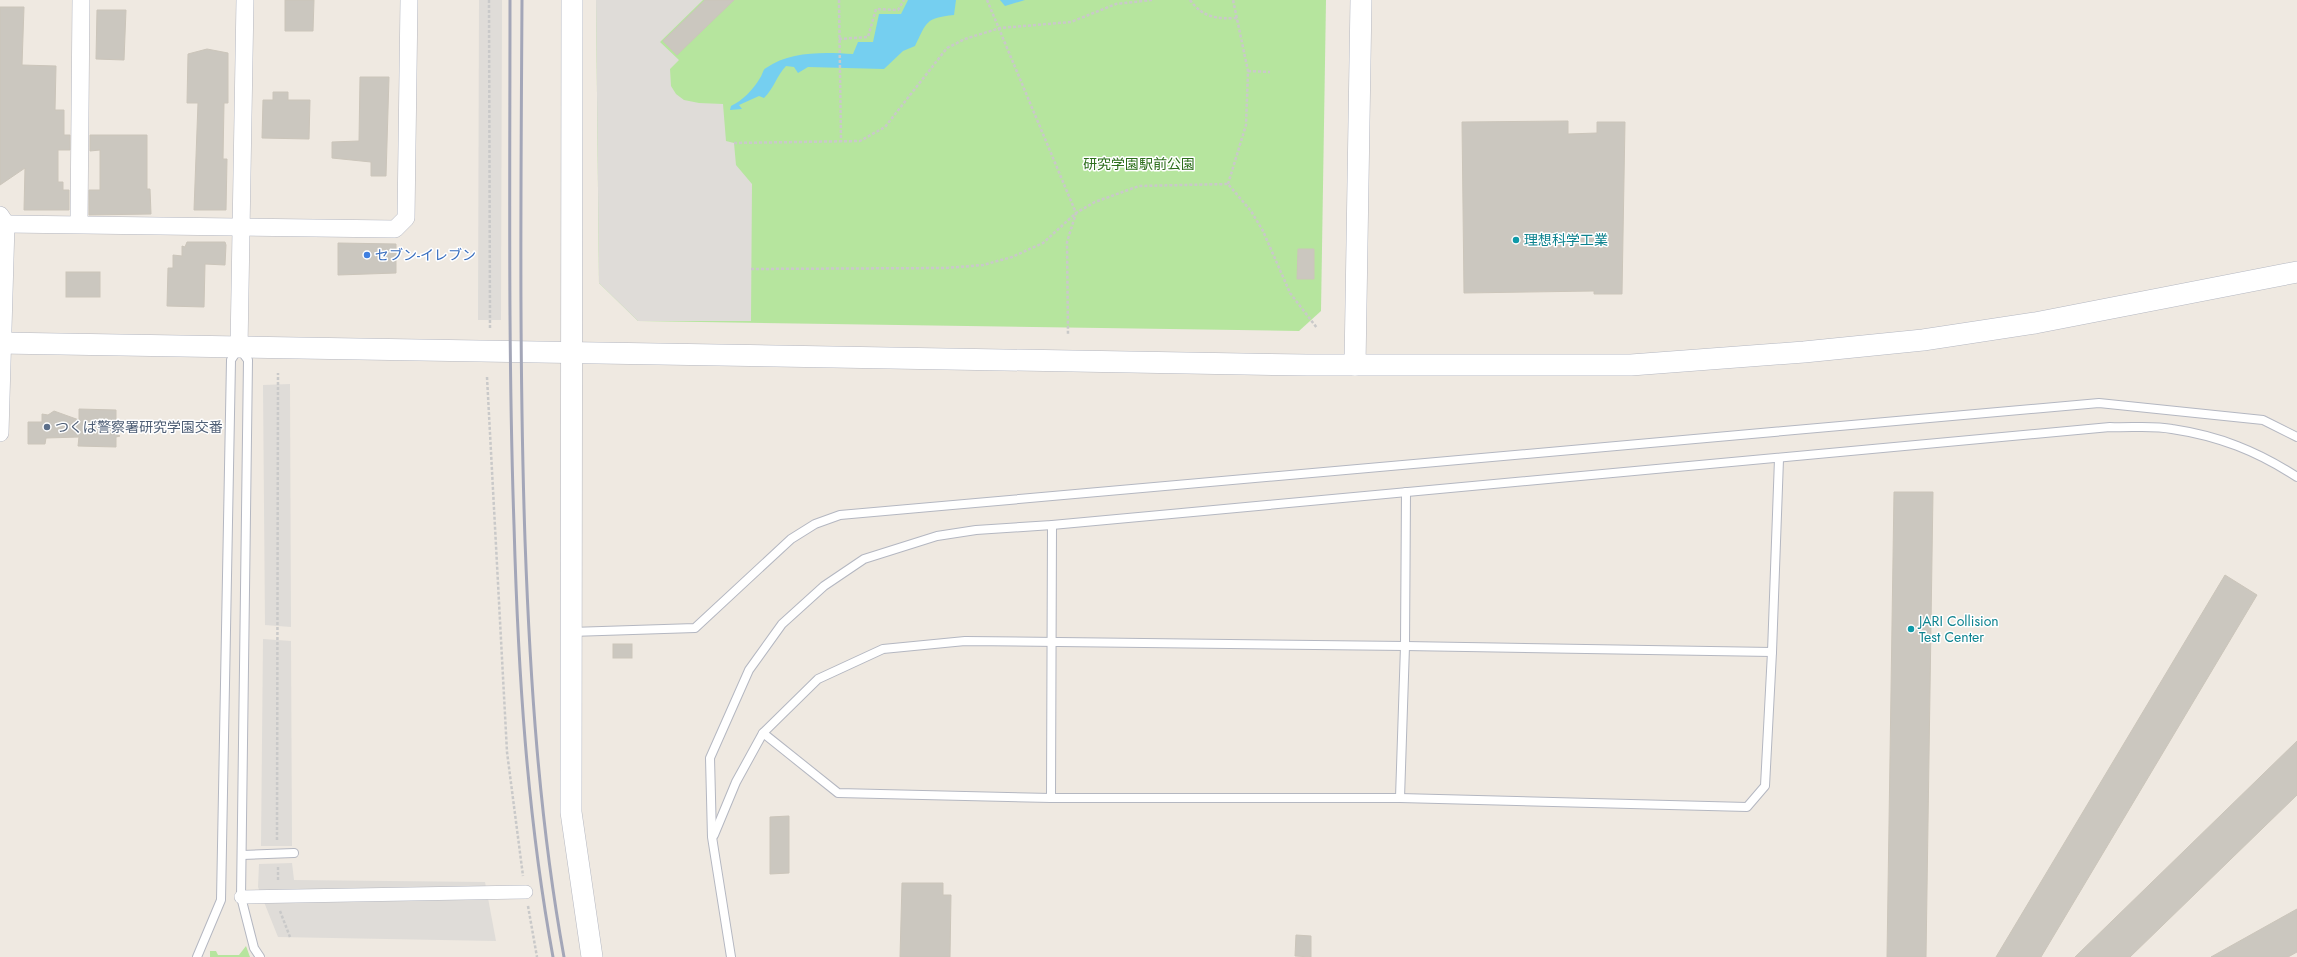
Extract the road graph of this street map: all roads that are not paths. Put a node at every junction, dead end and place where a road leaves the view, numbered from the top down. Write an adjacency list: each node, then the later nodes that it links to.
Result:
1 (81, 0): 7 (street)
2 (245, 0): 8 (street)
3 (409, 0): 8 (street)
4 (572, 0): 12 (street)
5 (1361, 0): 13 (street)
6 (3, 219): 7 (street); 10 (street)
7 (79, 224): 8 (street)
8 (241, 227): 11 (street)
9 (2297, 272): 13 (street)
10 (1, 343): 11 (street); 14 (street)
11 (239, 348): 12 (street); 29 (lane); 32 (lane)
12 (572, 352): 13 (street); 20 (street)
13 (1355, 365)
14 (0, 433)
15 (2297, 437): 20 (lane)
16 (1779, 459): 17 (lane); 18 (lane); 23 (lane)
17 (2297, 477)
18 (1406, 492): 19 (lane); 22 (lane)
19 (1052, 525): 21 (lane); 27 (lane)
20 (571, 632): 34 (street)
21 (1051, 643): 22 (lane); 24 (lane); 25 (lane)
22 (1405, 646): 23 (lane); 26 (lane)
23 (1772, 652): 26 (lane)
24 (763, 733): 25 (lane); 27 (lane)
25 (1051, 798): 26 (lane)
26 (1400, 798)
27 (712, 837): 35 (lane)
28 (294, 853): 29 (lane)
29 (242, 854): 31 (lane)
30 (526, 892): 31 (street)
31 (241, 897): 33 (lane)
32 (197, 957)
33 (260, 957)
34 (592, 957)
35 (731, 957)

